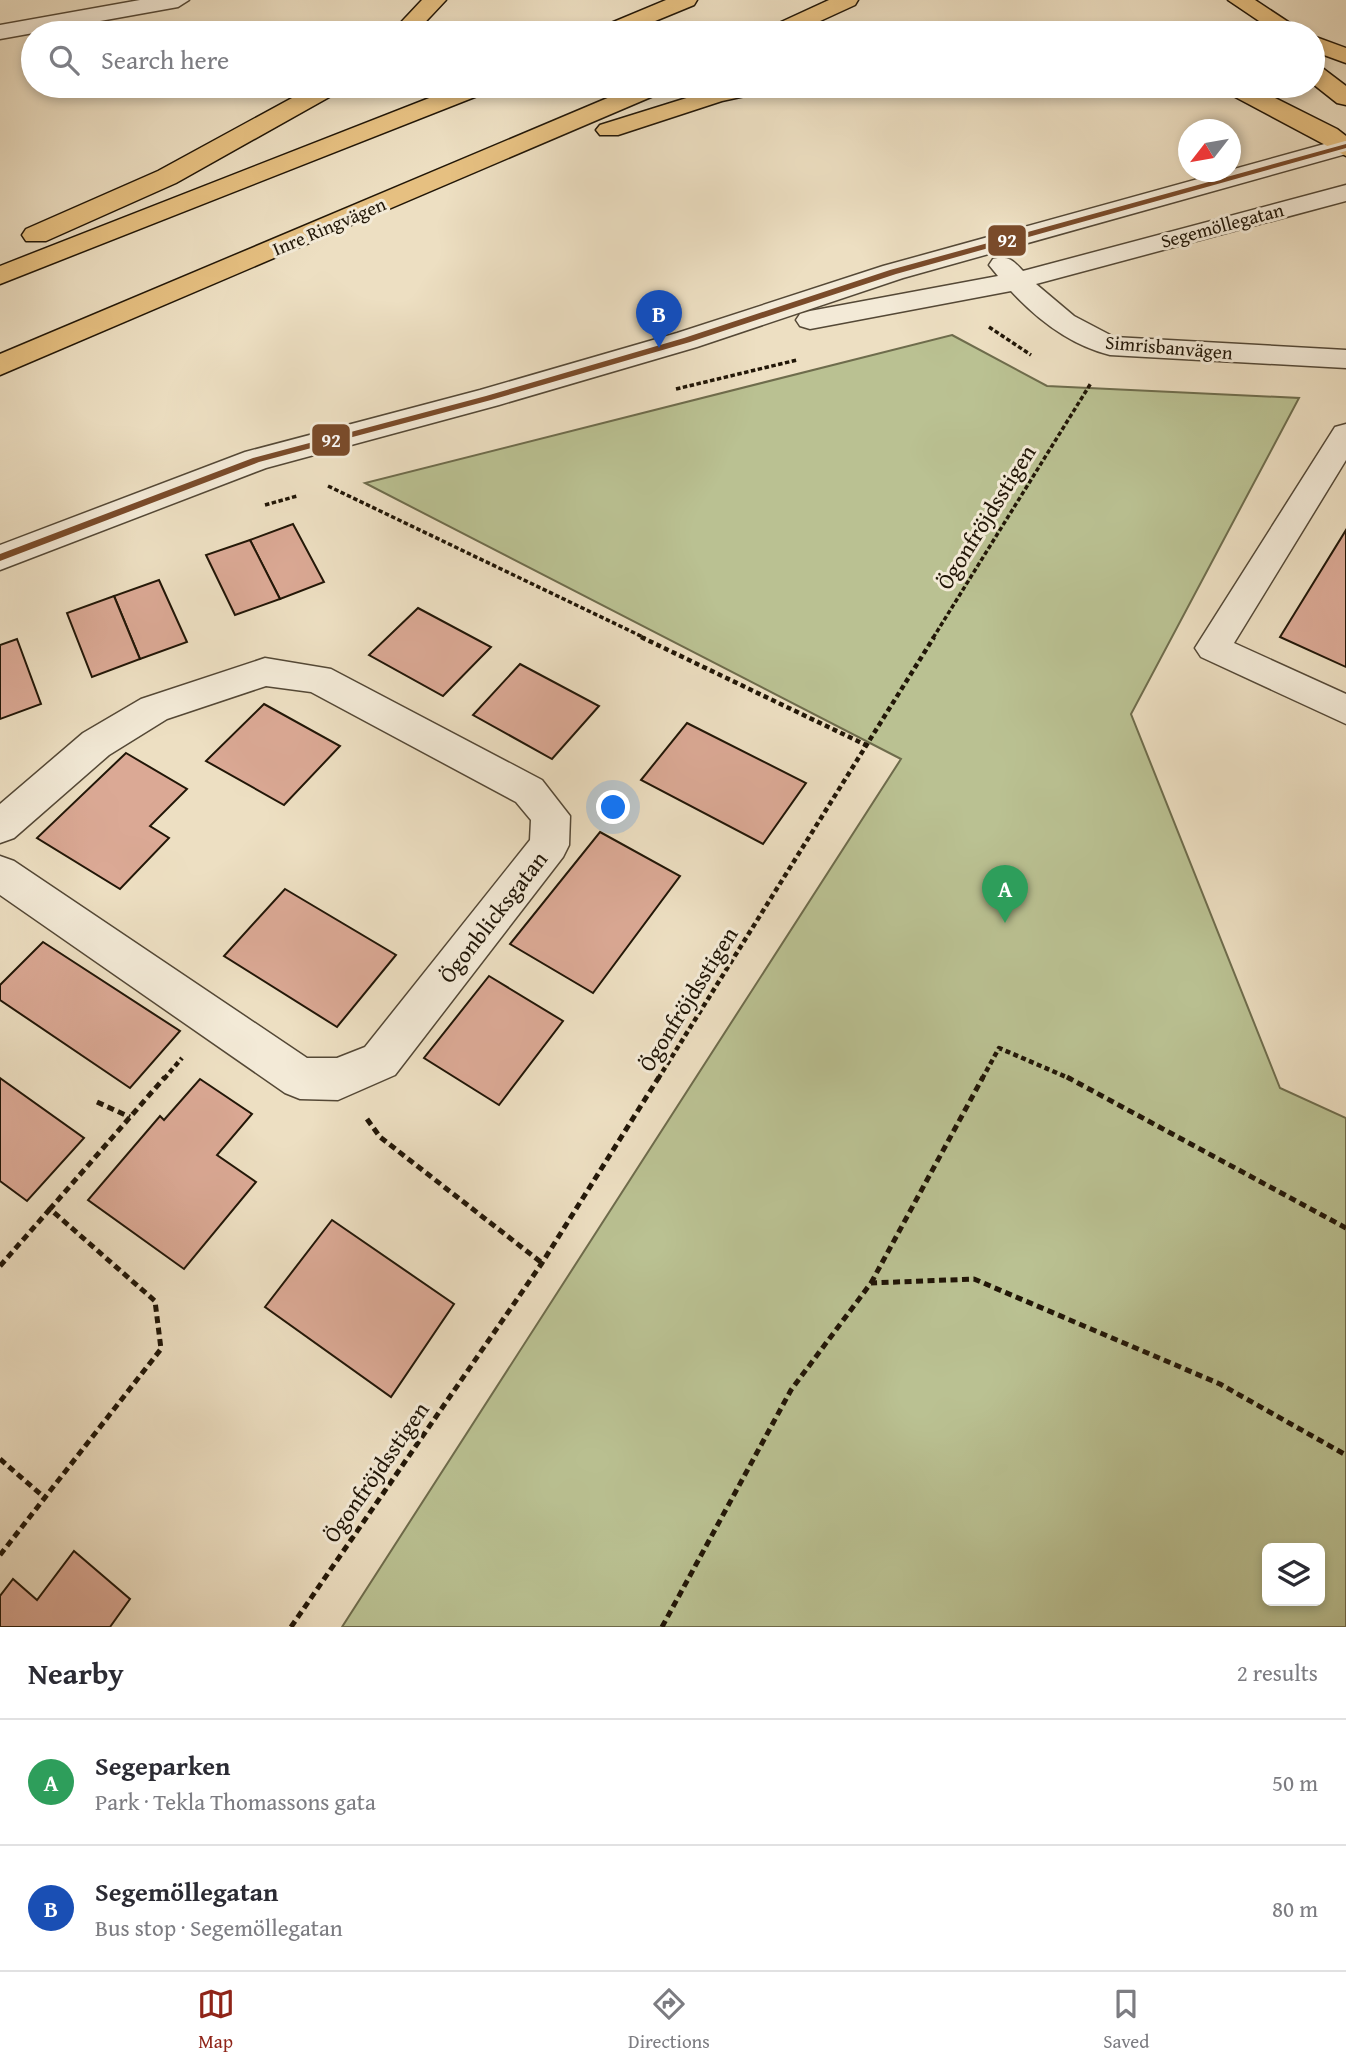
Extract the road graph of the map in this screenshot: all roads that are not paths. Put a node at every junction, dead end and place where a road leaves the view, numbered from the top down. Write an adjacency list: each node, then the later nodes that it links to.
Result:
1 (178, 0): 7 (street)
2 (435, 0): 8 (highway)
3 (686, 0): 9 (highway)
4 (847, 0): 10 (highway)
5 (1232, 0): 11 (highway)
6 (1239, 0): 12 (highway)
7 (61, 21)
8 (414, 21)
9 (636, 21)
10 (802, 21)
11 (1254, 21)
12 (1273, 21)
13 (21, 28): 14 (street)
14 (0, 32)
15 (1325, 48): 16 (highway)
16 (1346, 56)
17 (1325, 81): 23 (highway)
18 (309, 98): 27 (highway)
19 (451, 98): 29 (highway)
20 (628, 98): 28 (highway, Inre Ringvägen)
21 (707, 98): 28 (highway)
22 (1258, 98): 24 (highway)
23 (1346, 98)
24 (1345, 147): 26 (street, Segemöllegatan)
25 (1346, 193): 30 (street, Segemöllegatan)
26 (986, 246): 30 (street, Simrisbanvägen); 31 (street, Segemöllegatan)
27 (0, 250)
28 (232, 267): 33 (highway, Inre Ringvägen)
29 (0, 276)
30 (1017, 281): 31 (street, Segemöllegatan); 32 (street, Simrisbanvägen)
31 (687, 340): 35 (street, Segemöllegatan)
32 (1346, 359)
33 (0, 365)
34 (1346, 434): 36 (street)
35 (0, 558)
36 (1346, 710)
37 (0, 827): 38 (street, Ögonblicksgatan)
38 (0, 873)

